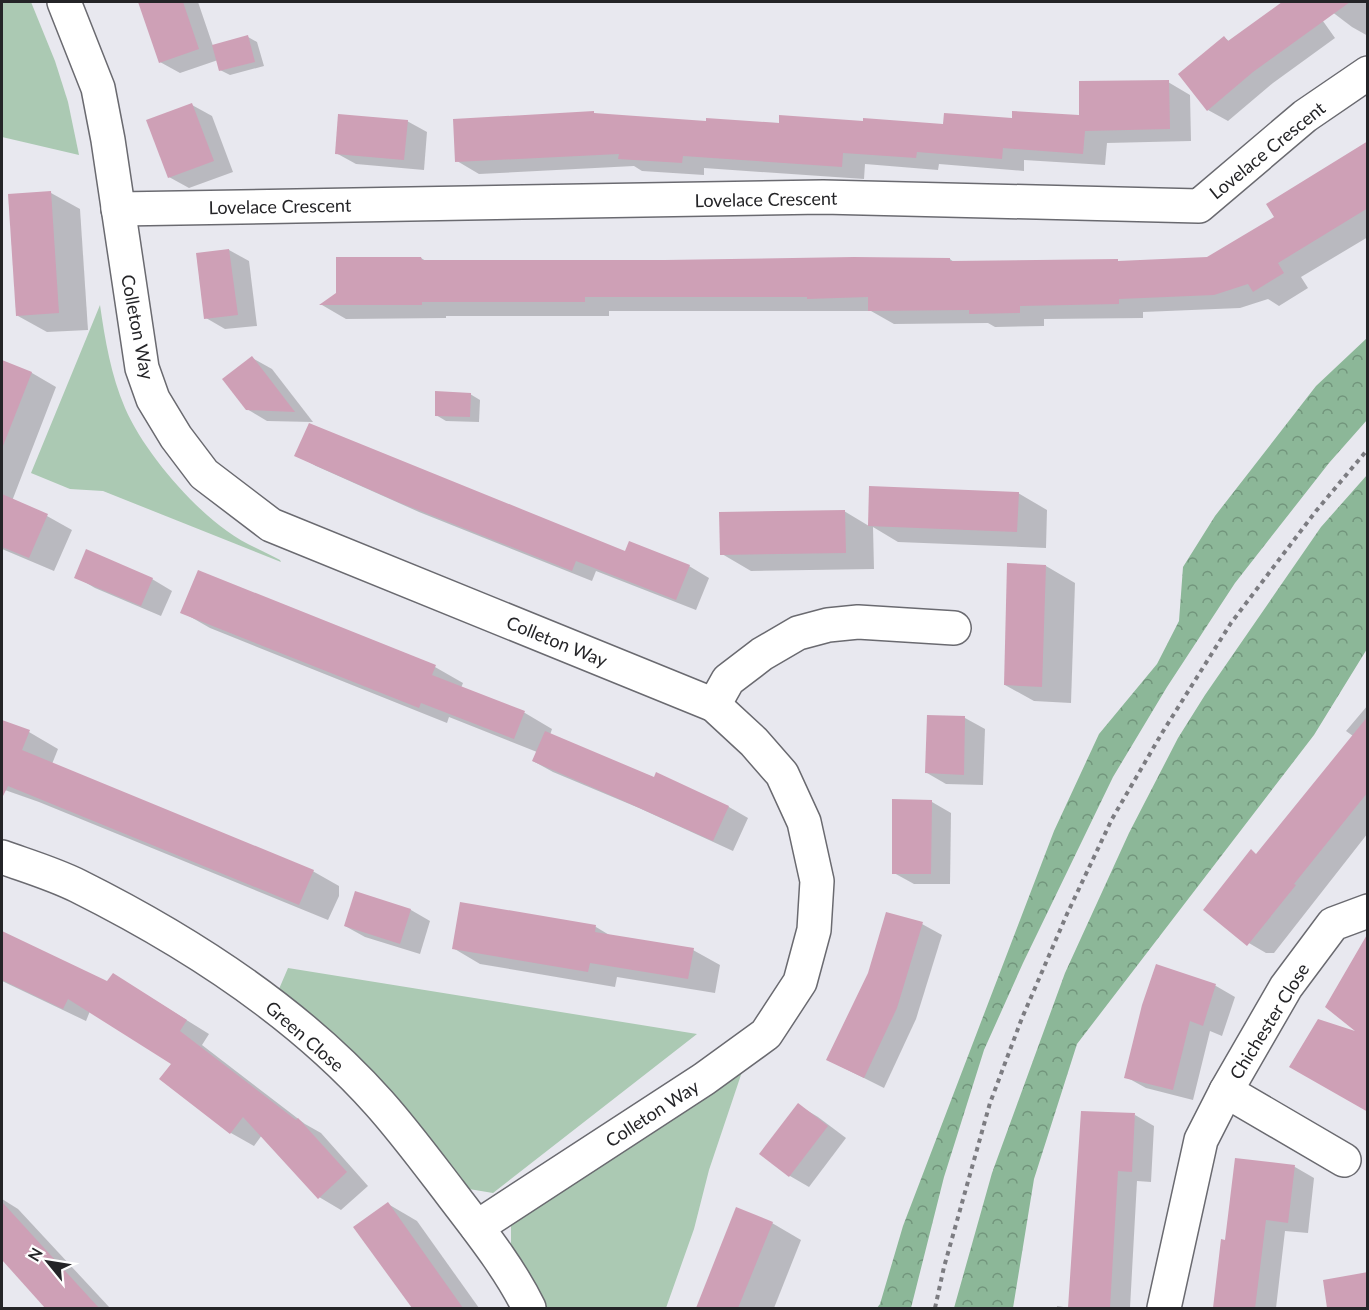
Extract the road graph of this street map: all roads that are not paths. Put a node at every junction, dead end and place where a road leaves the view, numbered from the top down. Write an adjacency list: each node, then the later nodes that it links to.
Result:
1 (64, 2): 3 (street, Colleton Way)
2 (1368, 73): 3 (street, Lovelace Crescent)
3 (117, 209): 5 (street, Colleton Way)
4 (954, 628): 5 (street)
5 (714, 705): 10 (street, Colleton Way)
6 (2, 857): 10 (street, Green Close)
7 (1368, 911): 8 (street, Chichester Close)
8 (1226, 1091): 9 (street, Chichester Close); 12 (street, Chichester Close)
9 (1344, 1160)
10 (477, 1227): 11 (street, Green Close)
11 (529, 1308)
12 (1164, 1308)

